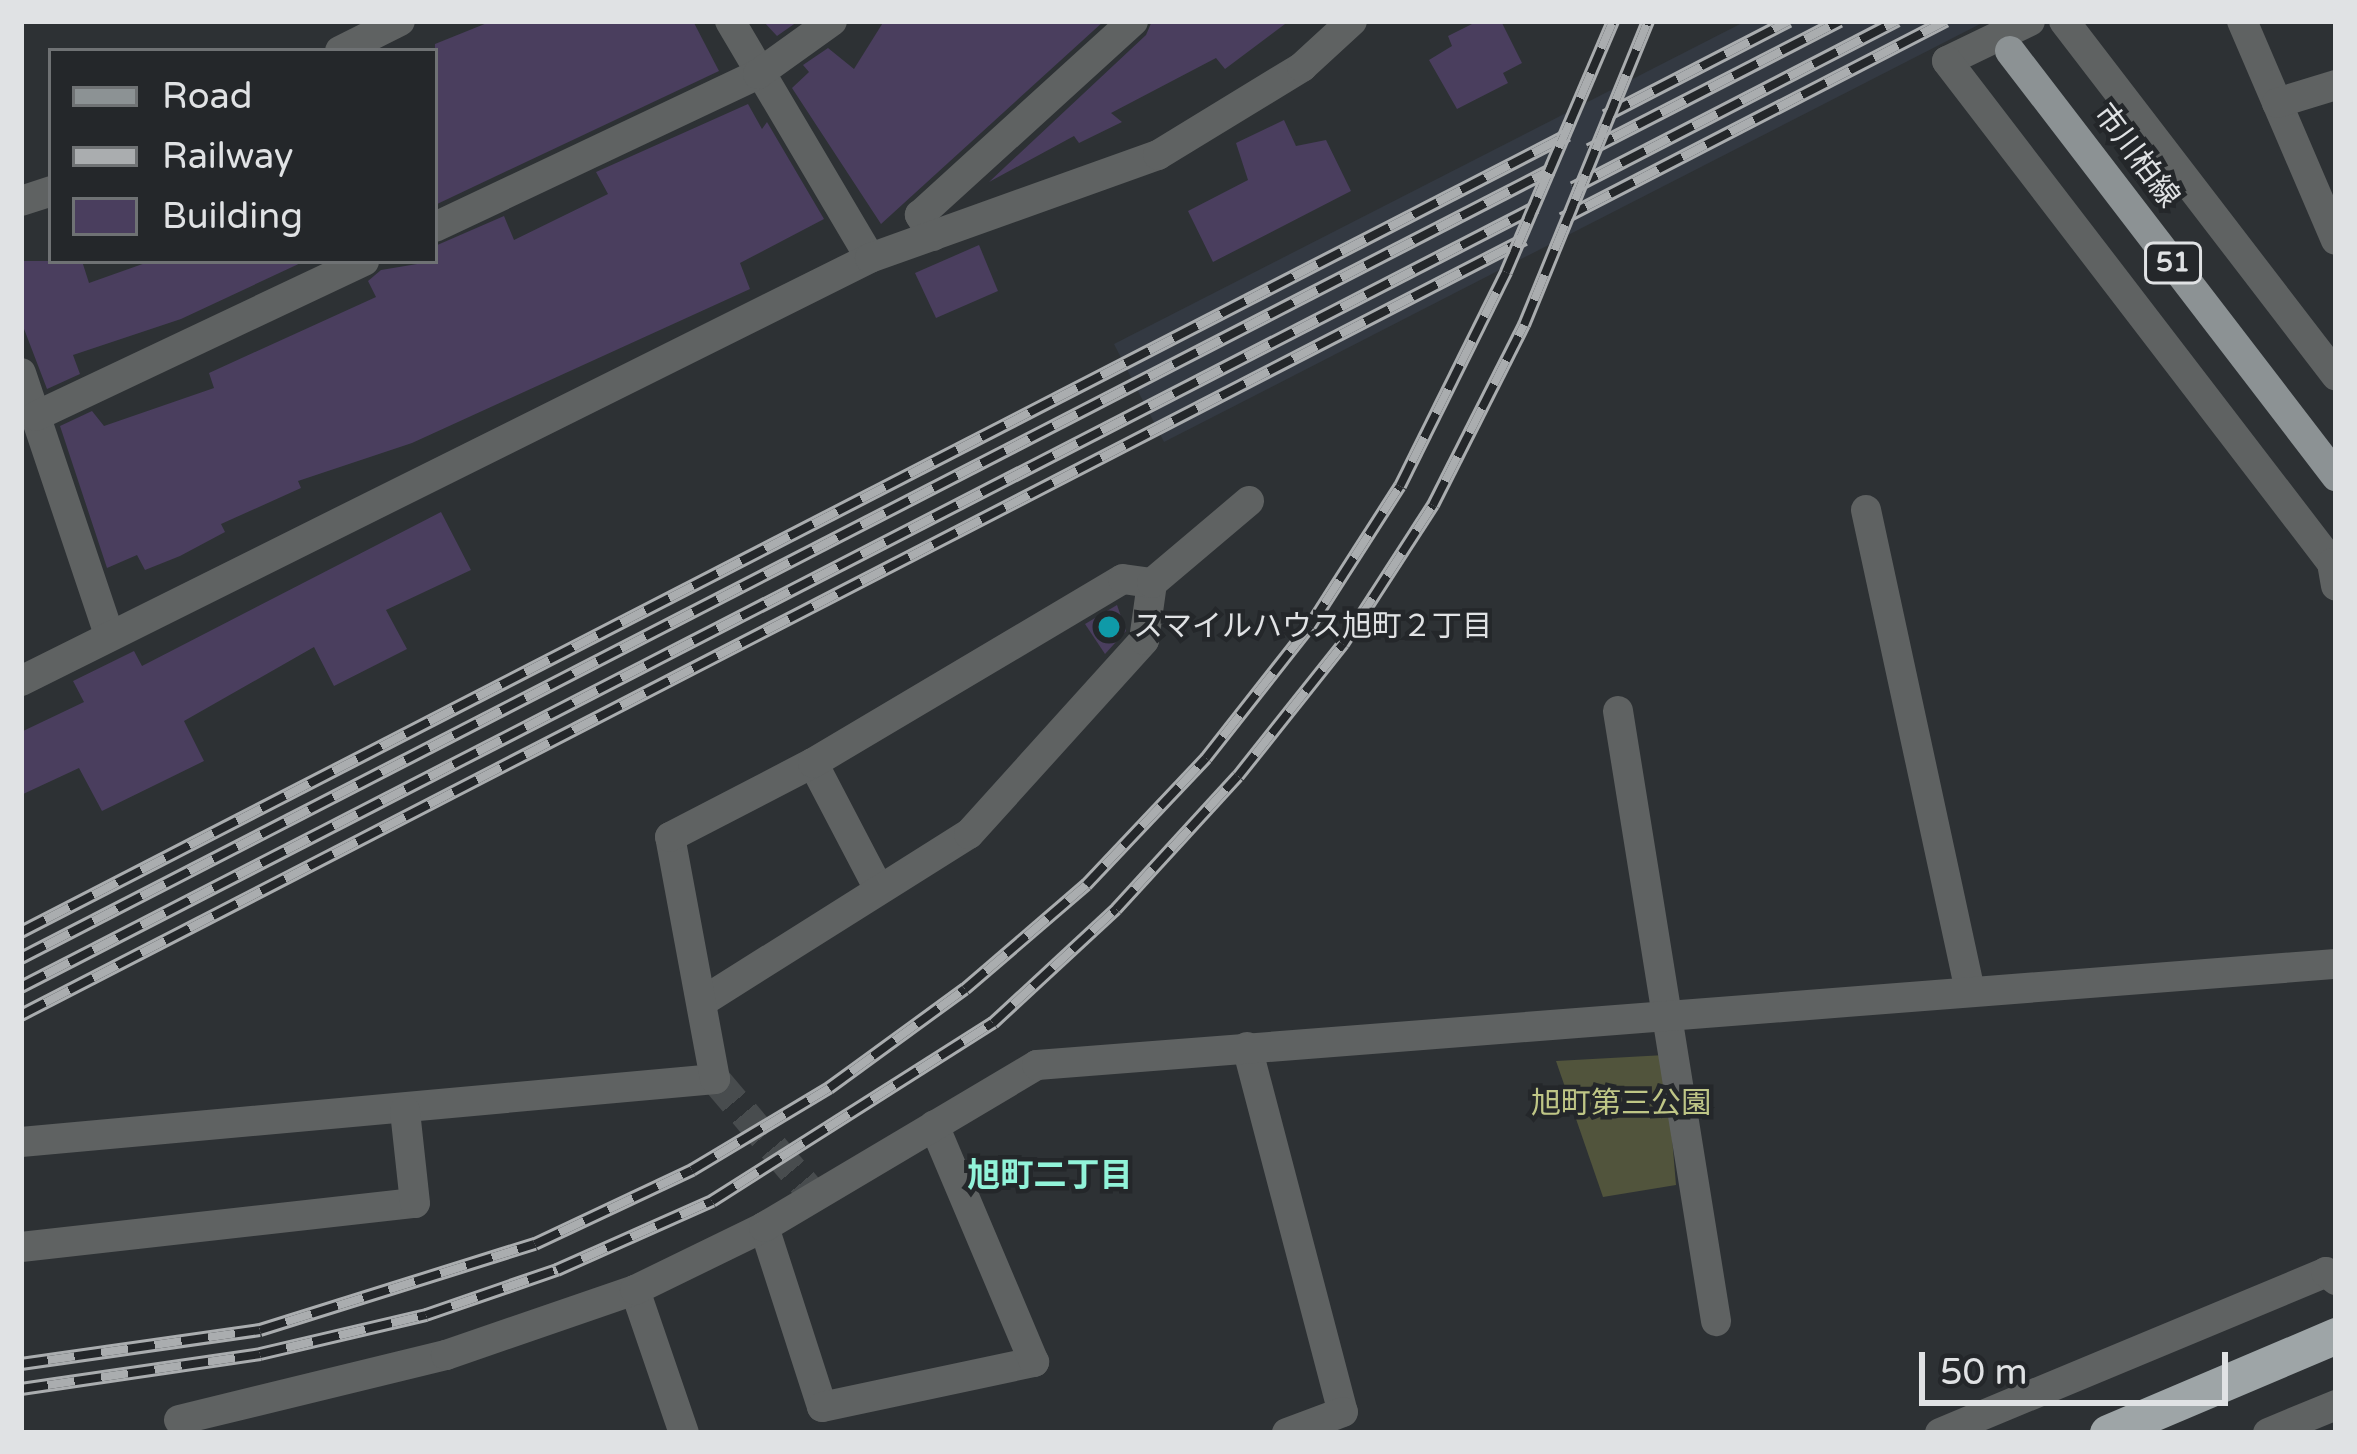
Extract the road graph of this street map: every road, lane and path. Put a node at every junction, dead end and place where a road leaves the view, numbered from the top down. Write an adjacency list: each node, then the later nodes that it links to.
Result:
1 (400, 21): 9 (street)
2 (730, 21): 11 (street)
3 (832, 21): 11 (street)
4 (1132, 21): 15 (street)
5 (1352, 21): 15 (street)
6 (2030, 21): 26 (street)
7 (2064, 21): 20 (street)
8 (2242, 21): 13 (street)
9 (346, 48)
10 (2011, 51): 22 (main road, 市川柏線 / 51)
11 (758, 74): 14 (street); 17 (street)
12 (2336, 85): 13 (street)
13 (2277, 103): 16 (street)
14 (438, 226)
15 (933, 236): 17 (street)
16 (2336, 240)
17 (870, 258): 27 (street)
18 (358, 264): 21 (street)
19 (21, 374): 21 (street)
20 (2336, 376)
21 (36, 416): 27 (street)
22 (2336, 476)
23 (1249, 501): 25 (street)
24 (1866, 510): 33 (street)
25 (1152, 583): 30 (street); 31 (street)
26 (2336, 586)
27 (109, 634): 28 (street)
28 (21, 681)
29 (1618, 711): 35 (street)
30 (813, 763): 31 (street); 34 (street)
31 (879, 889): 34 (street)
32 (2336, 964): 33 (street)
33 (1970, 991): 35 (street)
34 (705, 1000): 37 (street)
35 (1667, 1016): 36 (street); 44 (street)
36 (1246, 1047): 38 (street); 49 (street)
37 (405, 1111): 39 (street); 41 (street)
38 (934, 1125): 40 (street); 40 (street)
39 (21, 1142)
40 (764, 1228): 43 (street)
41 (21, 1247)
42 (2336, 1280): 50 (street)
43 (635, 1290): 47 (street); 48 (street)
44 (1716, 1321)
45 (2336, 1336): 51 (highway)
46 (2336, 1405): 52 (street)
47 (179, 1420)
48 (684, 1433)
49 (1287, 1433)
50 (1940, 1433)
51 (2108, 1433)
52 (2269, 1433)

